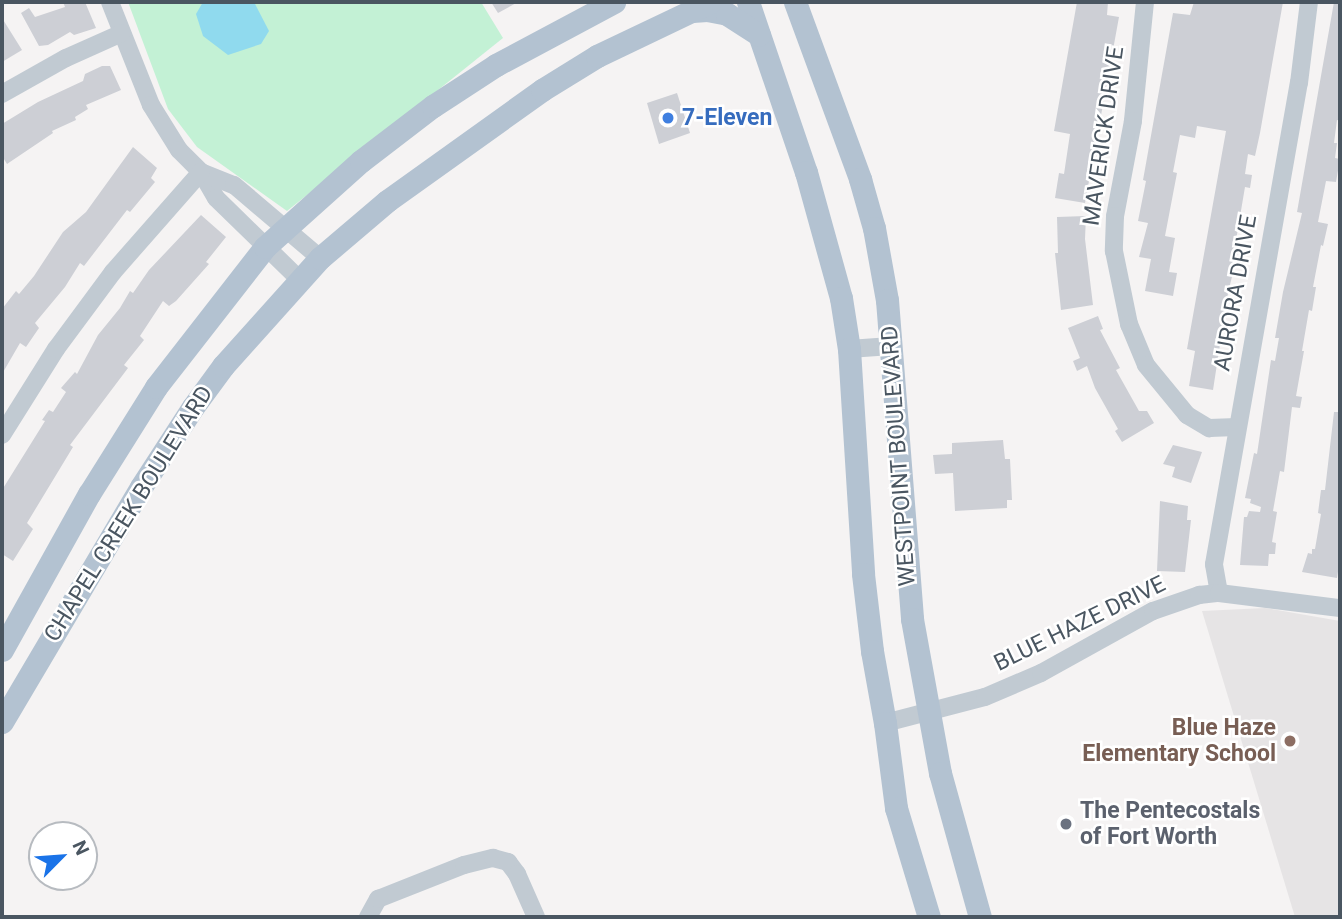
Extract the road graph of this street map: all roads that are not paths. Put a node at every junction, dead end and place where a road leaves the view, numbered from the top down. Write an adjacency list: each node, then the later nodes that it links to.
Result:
1 (110, 2): 9 (street)
2 (614, 2): 13 (main road, CHAPEL CREEK BOULEVARD)
3 (710, 2): 8 (main road, CHAPEL CREEK BOULEVARD)
4 (748, 2): 10 (main road, WESTPOINT BOULEVARD)
5 (795, 2): 17 (main road, WESTPOINT BOULEVARD)
6 (1145, 2): 19 (street, MAVERICK DRIVE)
7 (1309, 2): 19 (street, AURORA DRIVE)
8 (689, 12): 10 (main road); 15 (main road, CHAPEL CREEK BOULEVARD)
9 (122, 33): 11 (street); 12 (street)
10 (759, 35): 18 (main road, WESTPOINT BOULEVARD)
11 (2, 94)
12 (201, 173): 13 (street); 14 (street); 20 (street)
13 (286, 228): 14 (main road, CHAPEL CREEK BOULEVARD); 15 (street)
14 (265, 247): 16 (street); 23 (main road, CHAPEL CREEK BOULEVARD)
15 (320, 258): 16 (main road, CHAPEL CREEK BOULEVARD)
16 (301, 281): 25 (main road, CHAPEL CREEK BOULEVARD)
17 (891, 346): 18 (street); 24 (main road, WESTPOINT BOULEVARD)
18 (849, 349): 26 (main road, WESTPOINT BOULEVARD)
19 (1237, 427): 21 (street, AURORA DRIVE)
20 (4, 428)
21 (1219, 593): 22 (street, BLUE HAZE DRIVE); 24 (street, BLUE HAZE DRIVE)
22 (1340, 608)
23 (2, 650)
24 (928, 711): 26 (street, BLUE HAZE DRIVE); 30 (main road, WESTPOINT BOULEVARD)
25 (2, 722)
26 (886, 723): 29 (main road, WESTPOINT BOULEVARD)
27 (368, 917): 28 (street)
28 (536, 917)
29 (929, 917)
30 (980, 917)

